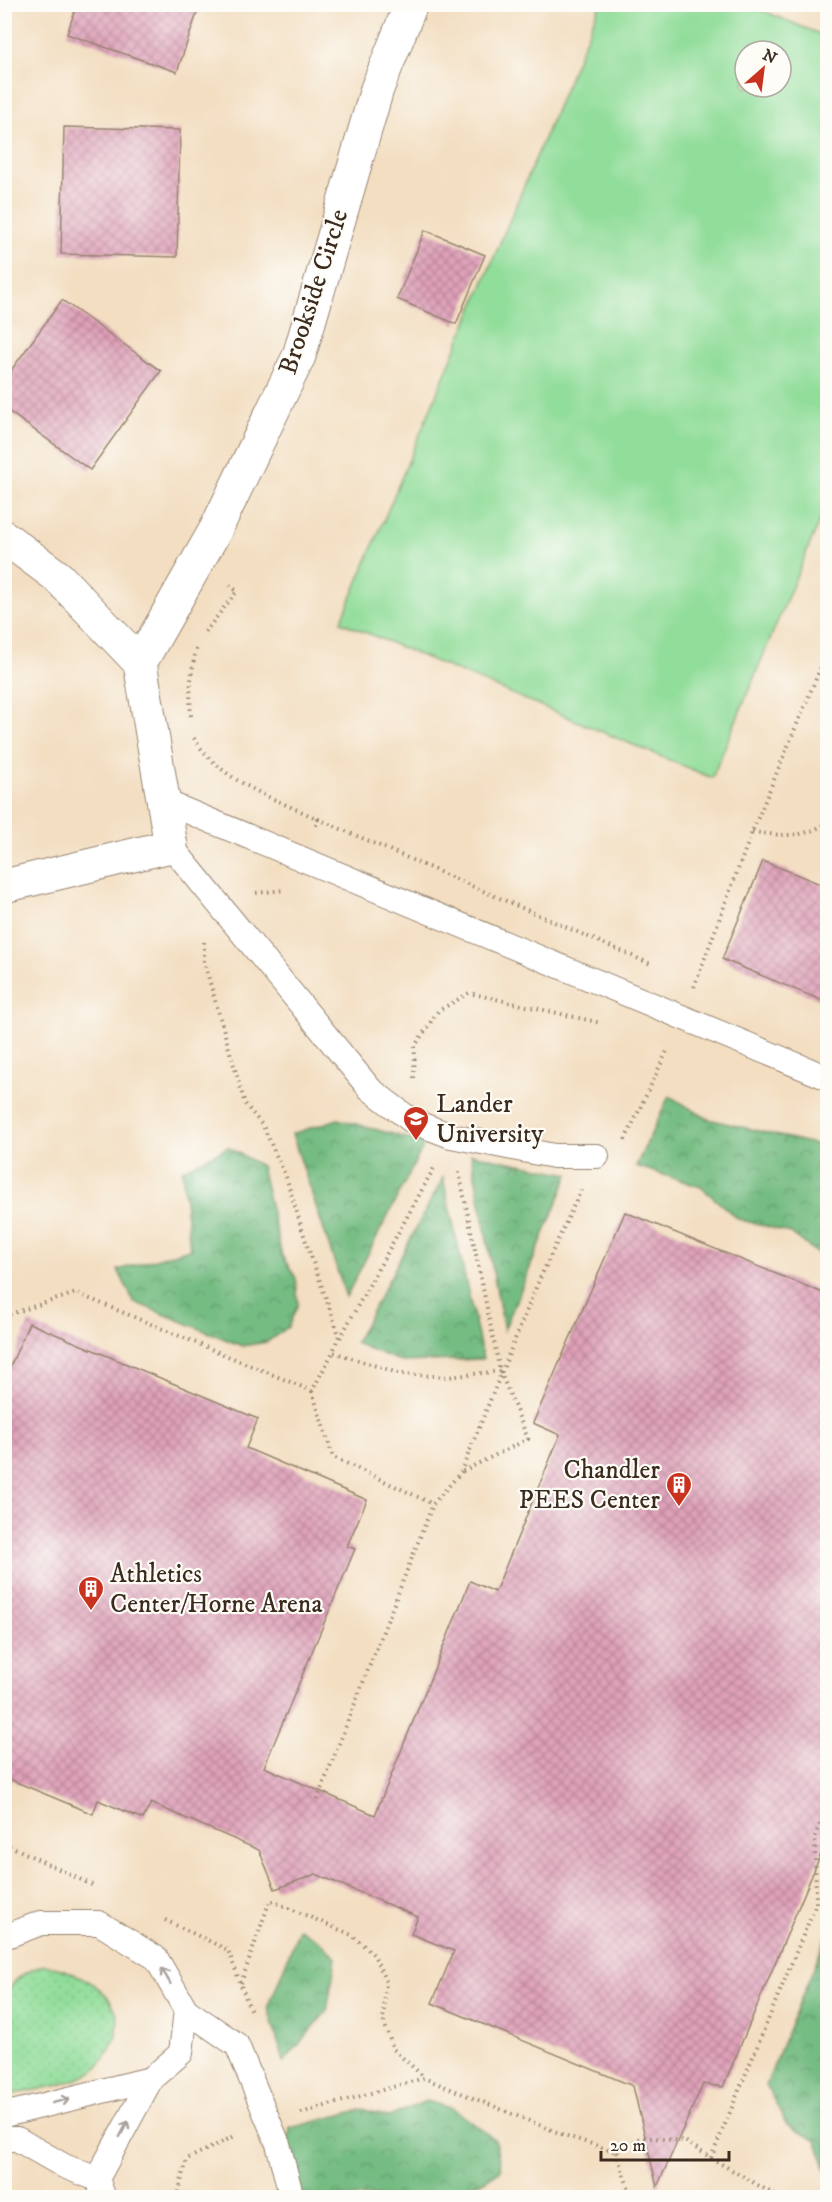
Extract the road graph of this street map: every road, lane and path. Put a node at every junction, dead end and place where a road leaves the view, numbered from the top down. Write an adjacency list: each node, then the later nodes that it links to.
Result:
1 (411, 4): 4 (street, Brookside Circle)
2 (4, 537): 4 (street)
3 (828, 650): 8 (path)
4 (140, 663): 5 (street)
5 (163, 801): 9 (street); 14 (lane)
6 (318, 819): 11 (path)
7 (828, 822): 8 (path)
8 (752, 832): 13 (path)
9 (171, 846): 10 (street); 18 (lane)
10 (4, 886)
11 (663, 969)
12 (685, 978): 13 (path)
13 (695, 983): 14 (path)
14 (684, 1017): 17 (lane)
15 (604, 1024): 18 (path)
16 (661, 1061): 20 (path)
17 (828, 1078)
18 (412, 1121): 19 (lane)
19 (451, 1136): 20 (lane); 22 (path); 23 (path)
20 (597, 1156): 23 (path)
21 (4, 1316): 24 (path)
22 (333, 1352): 23 (path); 24 (path)
23 (500, 1371): 25 (path); 25 (path)
24 (312, 1391): 26 (path)
25 (461, 1472): 26 (path)
26 (433, 1504): 27 (path)
27 (317, 1800)
28 (828, 1806): 38 (path)
29 (4, 1937): 31 (lane, one-way to 29)
30 (241, 1984): 32 (path)
31 (186, 2010): 33 (lane); 40 (lane)
32 (424, 2078): 34 (path); 37 (path)
33 (151, 2079): 35 (lane, one-way to 33); 39 (lane, one-way to 33)
34 (300, 2113)
35 (4, 2115)
36 (4, 2139): 39 (lane)
37 (616, 2152): 38 (path); 41 (path)
38 (711, 2158): 42 (path)
39 (100, 2188)
40 (292, 2198)
41 (632, 2198)
42 (780, 2198)

